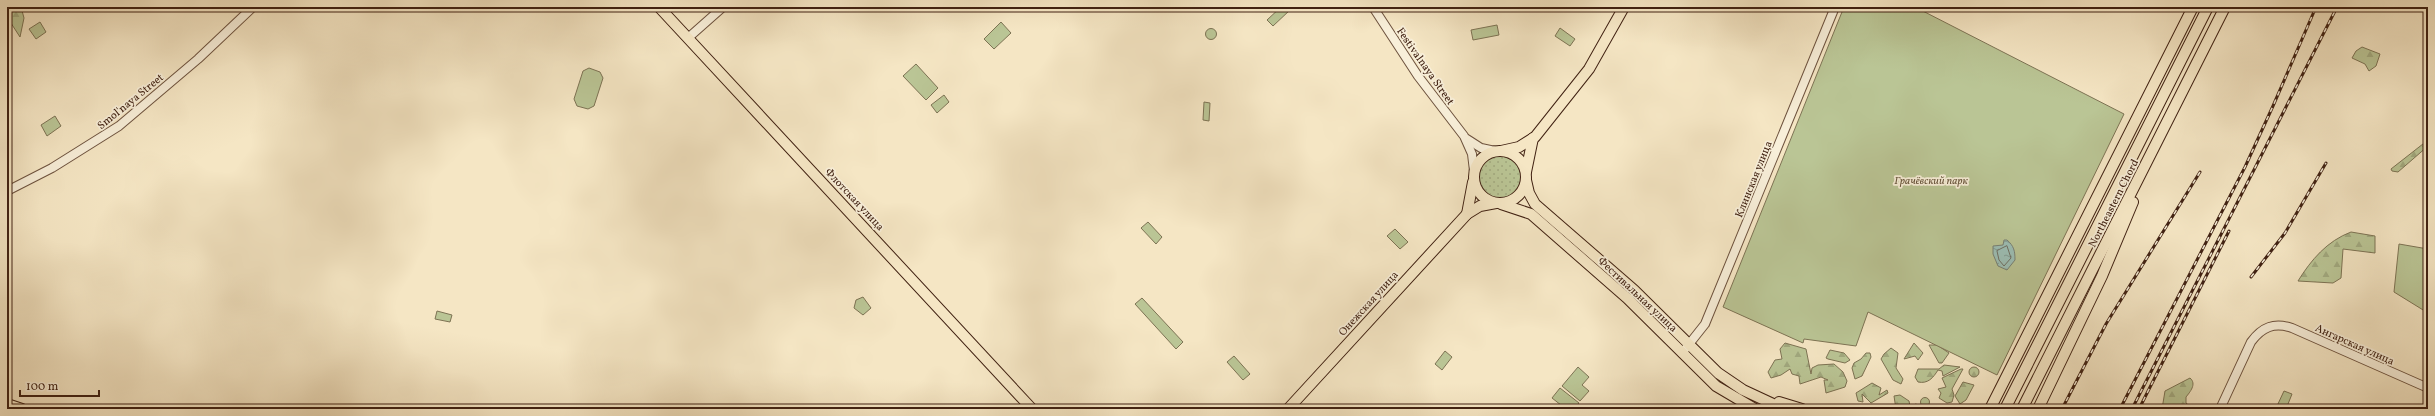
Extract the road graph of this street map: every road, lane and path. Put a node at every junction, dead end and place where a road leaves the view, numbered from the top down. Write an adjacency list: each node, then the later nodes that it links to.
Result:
1 (253, 7): 17 (street, Smol'naya Street)
2 (659, 7): 10 (main road, Флотская улица)
3 (723, 7): 10 (street)
4 (1373, 7): 11 (street, Festivalnaya Street)
5 (1624, 7): 12 (main road)
6 (1835, 7): 20 (street, Клинская улица)
7 (2193, 7): 32 (main road)
8 (2208, 7): 21 (main road, Northeastern Chord)
9 (2225, 7): 13 (main road, Northeastern Chord)
10 (688, 38): 27 (main road, Флотская улица)
11 (1464, 136): 14 (street, Festivalnaya Street); 15 (street, Festivalnaya Street)
12 (1533, 138): 14 (main road); 16 (main road)
13 (2154, 150): 35 (main road, Northeastern Chord); 36 (main road)
14 (1498, 151): 15 (main road); 16 (main road)
15 (1473, 175): 18 (main road); 19 (main road)
16 (1526, 176): 18 (main road); 20 (main road, Фестивальная улица)
17 (7, 191)
18 (1499, 204): 19 (main road, Онежская улица); 22 (main road, Фестивальная улица)
19 (1467, 214): 28 (main road, Онежская улица)
20 (1689, 344): 22 (street, Клинская улица); 24 (main road, Фестивальная улица)
21 (2035, 349): 33 (main road); 34 (main road, Northeastern Chord)
22 (1682, 353): 29 (main road, Фестивальная улица)
23 (2428, 388): 37 (street, Ангарская улица)
24 (1742, 390): 30 (main road); 31 (main road)
25 (7, 404): 26 (main road)
26 (22, 409)
27 (1032, 409)
28 (1288, 409)
29 (1755, 409)
30 (1784, 409)
31 (1802, 409)
32 (1990, 409)
33 (2000, 409)
34 (2005, 409)
35 (2022, 409)
36 (2038, 409)
37 (2220, 409)

